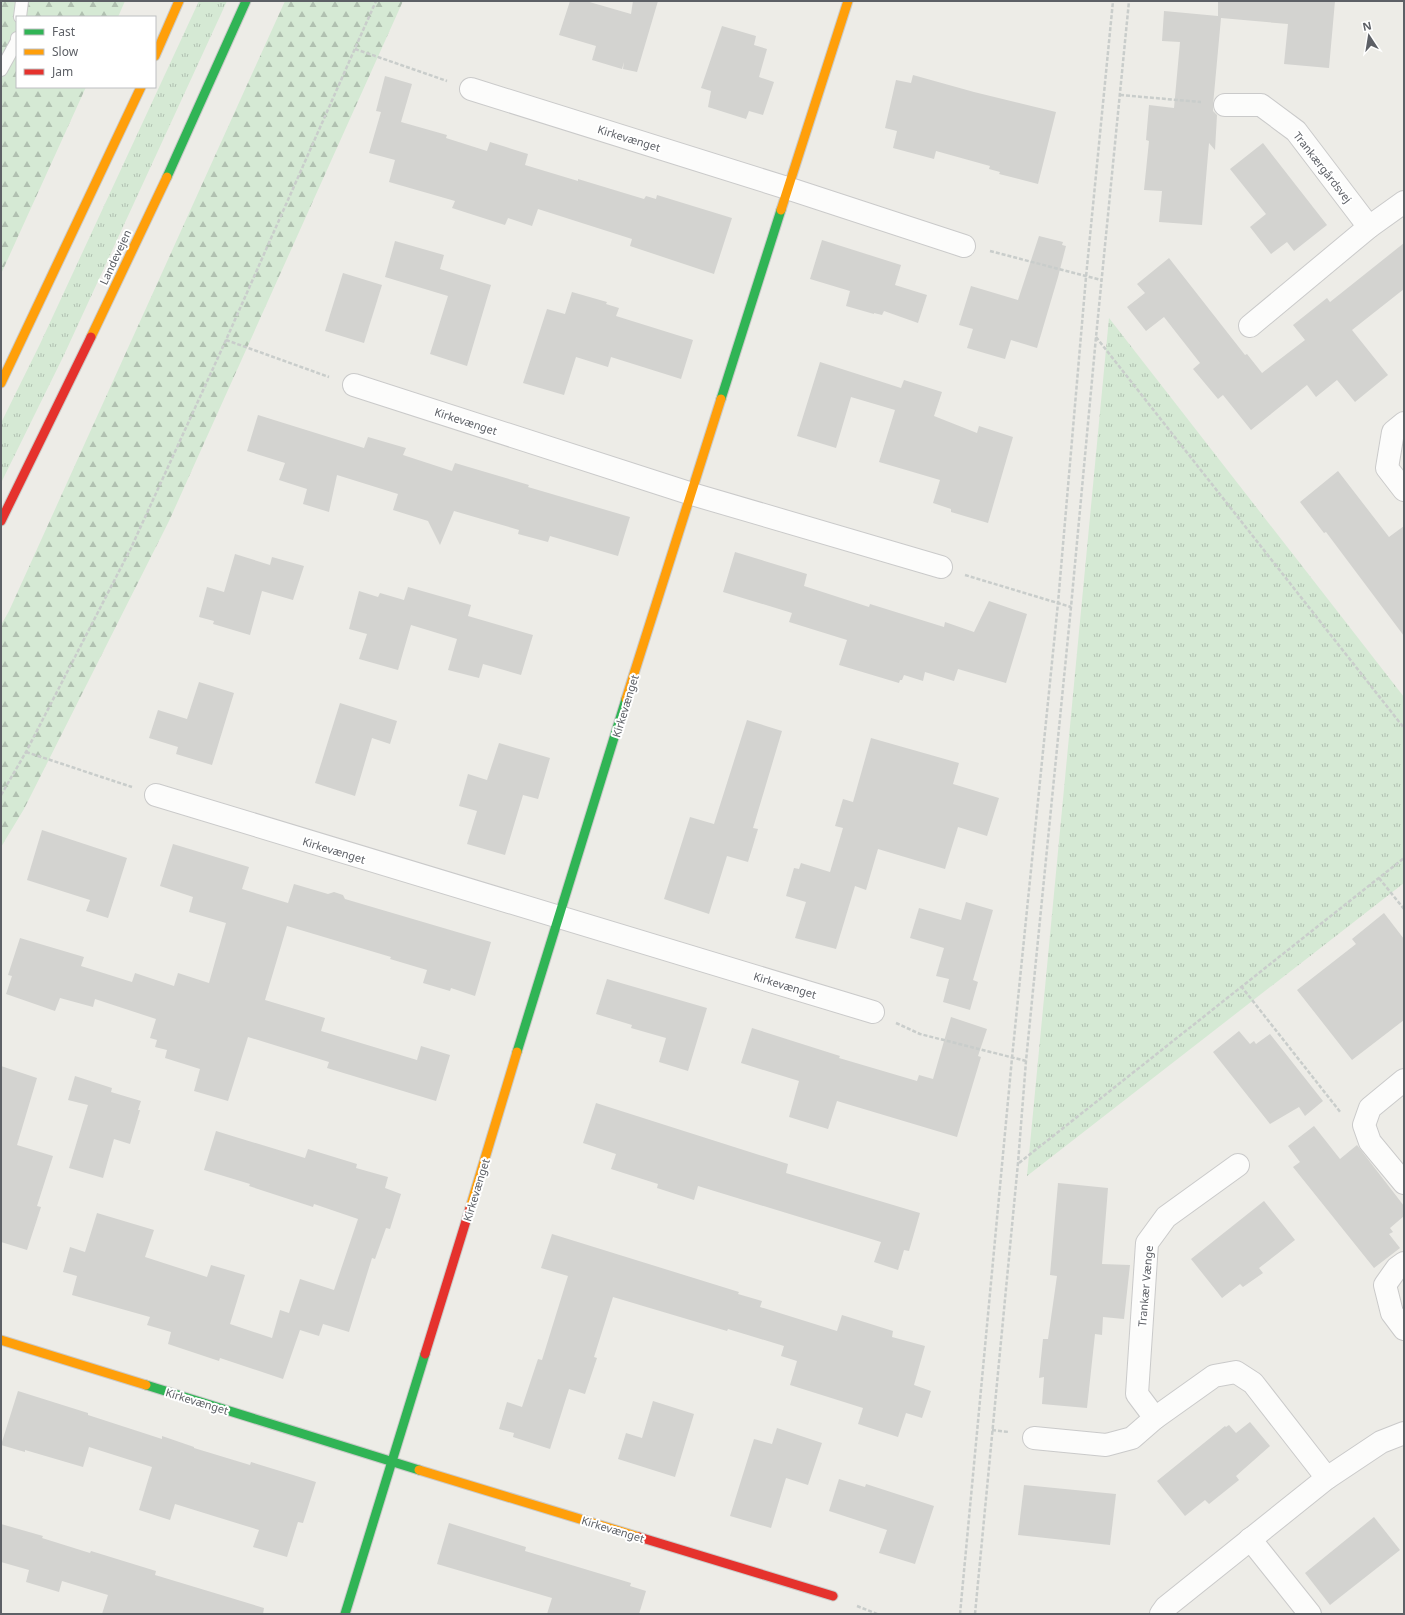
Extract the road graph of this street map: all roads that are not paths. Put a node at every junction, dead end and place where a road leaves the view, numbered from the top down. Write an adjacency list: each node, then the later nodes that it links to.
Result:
1 (22, 1): 5 (lane)
2 (179, 1): 7 (street)
3 (246, 1): 22 (street, Landevejen)
4 (848, 1): 12 (street, Kirkevænget)
5 (20, 16)
6 (16, 41): 8 (lane)
7 (156, 54)
8 (1, 70)
9 (141, 88): 17 (street)
10 (471, 89): 12 (street, Kirkevænget)
11 (1225, 105): 14 (street, Trankærgårdsvej)
12 (787, 188): 15 (street, Kirkevænget); 21 (street, Kirkevænget)
13 (1404, 202): 14 (street)
14 (1369, 227): 16 (street)
15 (964, 246)
16 (1250, 326)
17 (1, 383)
18 (354, 385): 21 (street, Kirkevænget)
19 (1404, 423): 20 (street)
20 (1404, 490)
21 (692, 494): 23 (street, Kirkevænget); 25 (street, Kirkevænget)
22 (1, 521)
23 (941, 567)
24 (156, 795): 25 (street, Kirkevænget)
25 (558, 918): 26 (street, Kirkevænget); 36 (street, Kirkevænget)
26 (873, 1012)
27 (1404, 1080): 29 (street)
28 (1238, 1165): 33 (street, Trankær Vænge)
29 (1404, 1183)
30 (1404, 1263): 31 (street)
31 (1404, 1329)
32 (1, 1340): 36 (street, Kirkevænget)
33 (1155, 1418): 35 (street); 37 (street)
34 (1404, 1433): 37 (street)
35 (1034, 1438)
36 (393, 1462): 39 (street, Kirkevænget); 40 (street, Kirkevænget)
37 (1327, 1478): 38 (street)
38 (1250, 1539): 41 (street); 42 (street)
39 (833, 1596)
40 (345, 1614)
41 (1161, 1614)
42 (1310, 1614)

